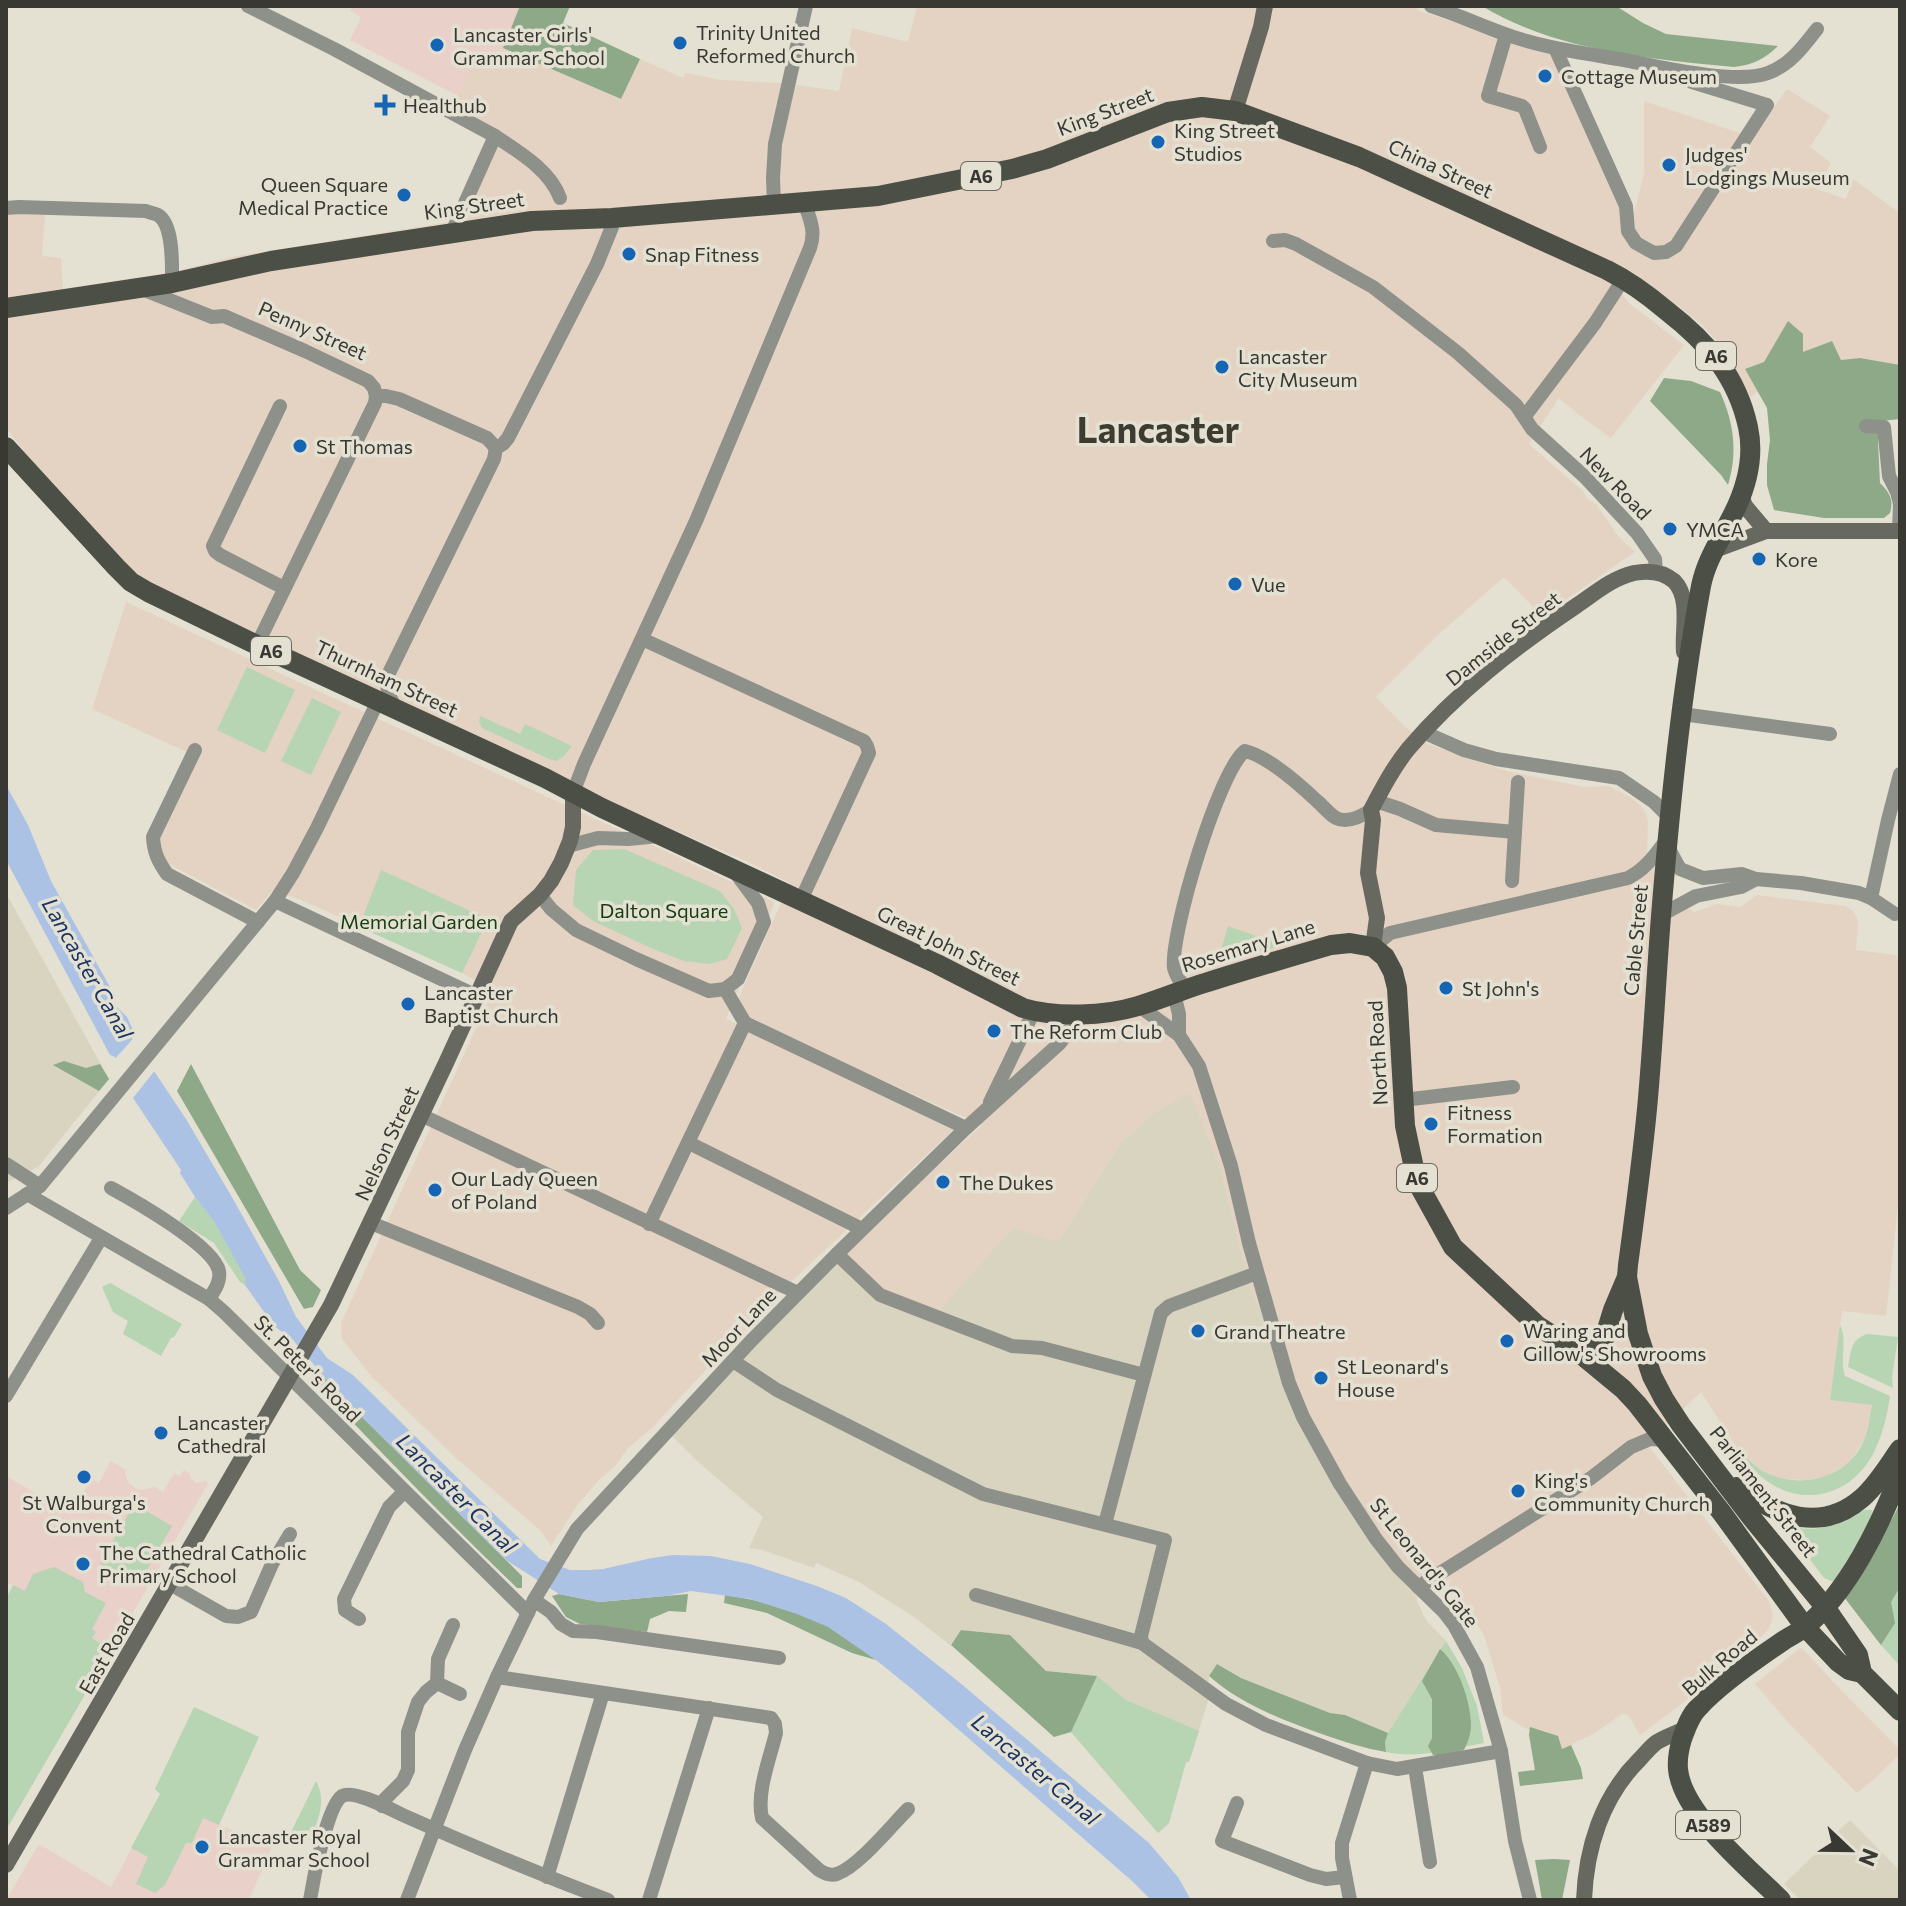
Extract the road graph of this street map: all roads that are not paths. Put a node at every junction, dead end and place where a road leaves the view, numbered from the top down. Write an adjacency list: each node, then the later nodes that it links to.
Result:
1 (248, 6): 10 (street)
2 (806, 6): 14 (street)
3 (1265, 6): 9 (street)
4 (1431, 6): 6 (street)
5 (1817, 29): 8 (street)
6 (1506, 35): 7 (street); 11 (street)
7 (1555, 48): 8 (street); 8 (street)
8 (1664, 68)
9 (1235, 111): 13 (main road, King Street / A6); 19 (main road, China Street / A6)
10 (495, 136): 12 (street); 17 (street)
11 (1540, 147)
12 (560, 198)
13 (804, 202): 14 (main road, A6); 35 (street)
14 (774, 205): 16 (main road, King Street / A6)
15 (6, 208): 20 (street)
16 (612, 218): 17 (main road, King Street / A6); 28 (street)
17 (452, 232): 20 (main road, King Street / A6)
18 (1273, 241): 25 (street, New Road)
19 (1624, 278): 25 (street); 29 (main road, A6)
20 (179, 282): 21 (main road, Penny Street / A6)
21 (141, 289): 22 (main road, Penny Street / A6); 23 (street, Penny Street)
22 (6, 308)
23 (376, 396): 28 (street, Penny Street); 34 (street)
24 (280, 406): 34 (street)
25 (1525, 416): 33 (street, New Road)
26 (1866, 426): 31 (street)
27 (6, 447): 36 (main road, Thurnham Street / A6)
28 (496, 448): 38 (street)
29 (1741, 495): 30 (street); 32 (main road, A6)
30 (1766, 531): 31 (street); 32 (street)
31 (1900, 531)
32 (1712, 551): 37 (main road, Cable Street / A6)
33 (1656, 572): 37 (street, New Road); 40 (street, Damside Street)
34 (284, 588): 36 (street)
35 (642, 639): 45 (street); 56 (street)
36 (257, 645): 38 (main road, Thurnham Street / A6)
37 (1688, 671): 39 (main road, Cable Street / A6)
38 (387, 705): 45 (main road, Thurnham Street / A6); 57 (street)
39 (1682, 714): 41 (street); 48 (main road, Cable Street / A6)
40 (1423, 732): 46 (street, Damside Street); 48 (street)
41 (1830, 734)
42 (195, 750): 60 (street)
43 (1900, 774): 55 (street)
44 (1518, 782): 47 (street)
45 (573, 793): 49 (main road, A6); 50 (street)
46 (1374, 806): 47 (street); 61 (street); 63 (street, St Leonard's Gate)
47 (1515, 832): 53 (street)
48 (1669, 833): 52 (street); 59 (main road, Cable Street / A6); 61 (street)
49 (663, 836): 50 (street); 51 (main road, A6)
50 (568, 846): 54 (street)
51 (732, 869): 56 (main road, A6); 62 (street)
52 (1756, 879): 55 (street); 59 (street)
53 (1512, 881)
54 (540, 895): 62 (street); 64 (street, Nelson Street)
55 (1871, 898): 58 (street)
56 (801, 900): 66 (main road, Great John Street / A6)
57 (275, 901): 60 (street); 64 (street)
58 (1895, 914)
59 (1661, 915): 86 (main road, Cable Street / A6)
60 (258, 922): 78 (street)
61 (1373, 947): 63 (main road, Rosemary Lane / A6); 71 (main road, North Road / A6)
62 (725, 989): 68 (street)
63 (1180, 991): 65 (main road, Rosemary Lane / A6); 69 (street, St Leonard's Gate)
64 (477, 996): 73 (street, Nelson Street)
65 (1139, 1006): 67 (main road, A6); 69 (street, St Leonard's Gate)
66 (1034, 1011): 67 (main road, Great John Street / A6); 72 (street, Moor Lane)
67 (1081, 1013): 72 (street, Moor Lane)
68 (745, 1023): 74 (street); 75 (street)
69 (1179, 1035): 85 (street, St Leonard's Gate)
70 (1513, 1087): 71 (street)
71 (1403, 1100): 91 (main road, North Road / A6)
72 (986, 1109): 74 (street, Moor Lane)
73 (421, 1115): 80 (street, Nelson Street); 81 (street)
74 (966, 1128): 82 (street, Moor Lane)
75 (689, 1143): 81 (street); 82 (street)
76 (6, 1164): 78 (street, St. Peter's Road)
77 (111, 1188): 88 (street)
78 (34, 1190): 79 (street); 83 (street, St. Peter's Road)
79 (6, 1208)
80 (371, 1223): 89 (street); 95 (street, Nelson Street)
81 (649, 1224): 87 (street)
82 (862, 1229): 84 (street, Moor Lane)
83 (101, 1238): 88 (street, St. Peter's Road); 96 (street)
84 (837, 1254): 87 (street, Moor Lane); 94 (street)
85 (1257, 1273): 94 (street); 105 (street, St Leonard's Gate)
86 (1627, 1277): 90 (main road, Cable Street / A6); 91 (main road, A6)
87 (798, 1293): 92 (street, Moor Lane)
88 (209, 1299): 95 (street, St. Peter's Road)
89 (598, 1323)
90 (1638, 1334): 99 (main road, Parliament Street / A6)
91 (1577, 1351): 93 (main road, North Road / A6)
92 (733, 1361): 102 (street); 107 (street, Moor Lane)
93 (1604, 1374): 97 (main road, Parliament Street / A6)
94 (1144, 1375): 102 (street)
95 (290, 1378): 101 (street, St. Peter's Road); 104 (street, East Road)
96 (6, 1396)
97 (1666, 1440): 105 (street); 111 (main road, Parliament Street / A6)
98 (1900, 1449): 99 (main road, A6)
99 (1718, 1473): 108 (main road, Parliament Street / A6)
100 (1900, 1473): 108 (main road, A589)
101 (404, 1492): 107 (street, St. Peter's Road); 109 (street)
102 (1105, 1524): 112 (street)
103 (290, 1534): 104 (street)
104 (170, 1584): 129 (street, East Road)
105 (1418, 1587): 122 (street, St Leonard's Gate)
106 (976, 1595): 112 (street)
107 (534, 1601): 113 (street, St. Peter's Road); 115 (street, Moor Lane)
108 (1825, 1607): 111 (main road, A589); 114 (main road, Parliament Street / A6)
109 (359, 1619)
110 (453, 1625): 116 (street)
111 (1805, 1627): 114 (main road, Parliament Street / A6); 121 (main road, Bulk Road / A589)
112 (1142, 1643): 123 (street)
113 (779, 1658)
114 (1862, 1673): 120 (main road, Parliament Street / A6)
115 (497, 1677): 117 (street); 128 (street, Moor Lane)
116 (437, 1683): 118 (street); 126 (street)
117 (603, 1693): 119 (street); 132 (street)
118 (460, 1694)
119 (709, 1708): 127 (street); 137 (street)
120 (1900, 1711)
121 (1685, 1729): 140 (street, Bulk Road); 141 (main road, A589)
122 (1501, 1751): 124 (street); 139 (street, St Leonard's Gate)
123 (1367, 1763): 124 (street); 133 (street)
124 (1415, 1767): 130 (street)
125 (1237, 1803): 133 (street)
126 (382, 1806): 128 (street); 134 (street)
127 (908, 1809)
128 (434, 1830): 132 (street); 135 (street, Moor Lane)
129 (11, 1847): 131 (street, East Road)
130 (1430, 1862)
131 (6, 1865)
132 (547, 1877): 136 (street)
133 (1345, 1877): 138 (street)
134 (310, 1900)
135 (407, 1900)
136 (608, 1900)
137 (649, 1900)
138 (1350, 1900)
139 (1530, 1900)
140 (1584, 1900)
141 (1781, 1900)

